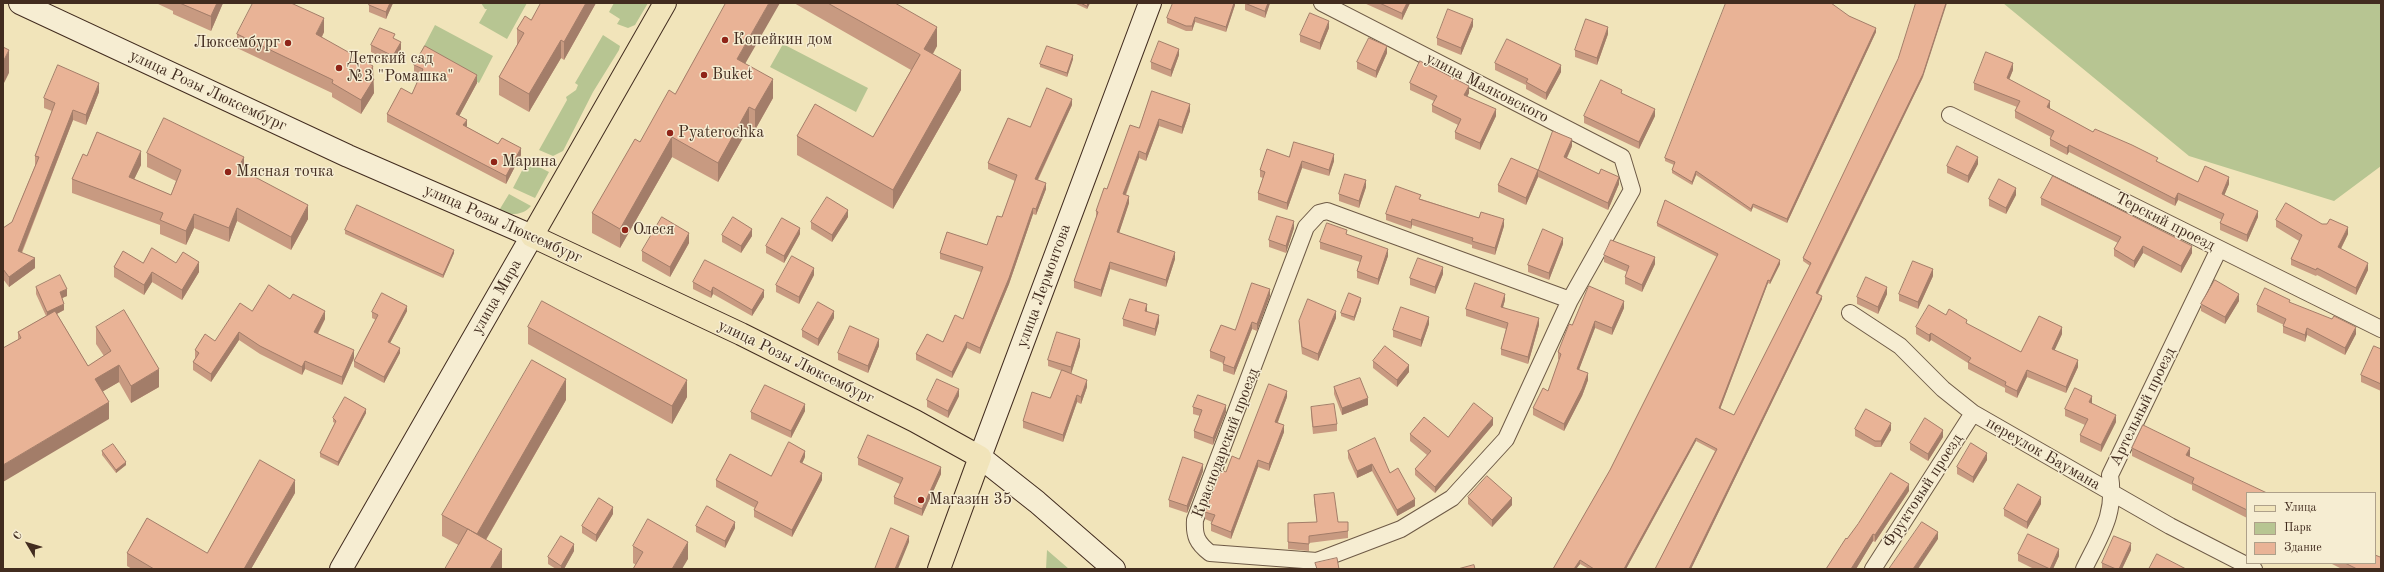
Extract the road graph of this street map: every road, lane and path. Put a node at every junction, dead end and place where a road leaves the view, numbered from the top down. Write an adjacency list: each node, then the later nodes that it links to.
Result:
1 (20, 3): 7 (main road, улица Розы Люксембург)
2 (665, 3): 7 (main road, улица Мира)
3 (1150, 3): 13 (main road, улица Лермонтова)
4 (1322, 3): 6 (street, улица Маяковского)
5 (1950, 115): 8 (street, Терский проезд)
6 (1632, 190): 9 (street, Краснодарский проезд)
7 (532, 236): 13 (main road, улица Розы Люксембург); 15 (main road, улица Мира)
8 (2219, 249): 11 (street, Терский проезд); 14 (street, Артельный проезд)
9 (1570, 300): 9 (street, Краснодарский проезд)
10 (1850, 313): 12 (street, переулок Баумана)
11 (2381, 329)
12 (1972, 413): 14 (street, переулок Баумана); 18 (street, Фруктовый проезд)
13 (980, 457): 16 (main road, улица Лермонтова); 17 (main road)
14 (2113, 494): 19 (street, Артельный проезд); 20 (street, переулок Баумана)
15 (341, 569)
16 (939, 569)
17 (1114, 569)
18 (1873, 569)
19 (2084, 569)
20 (2254, 569)

